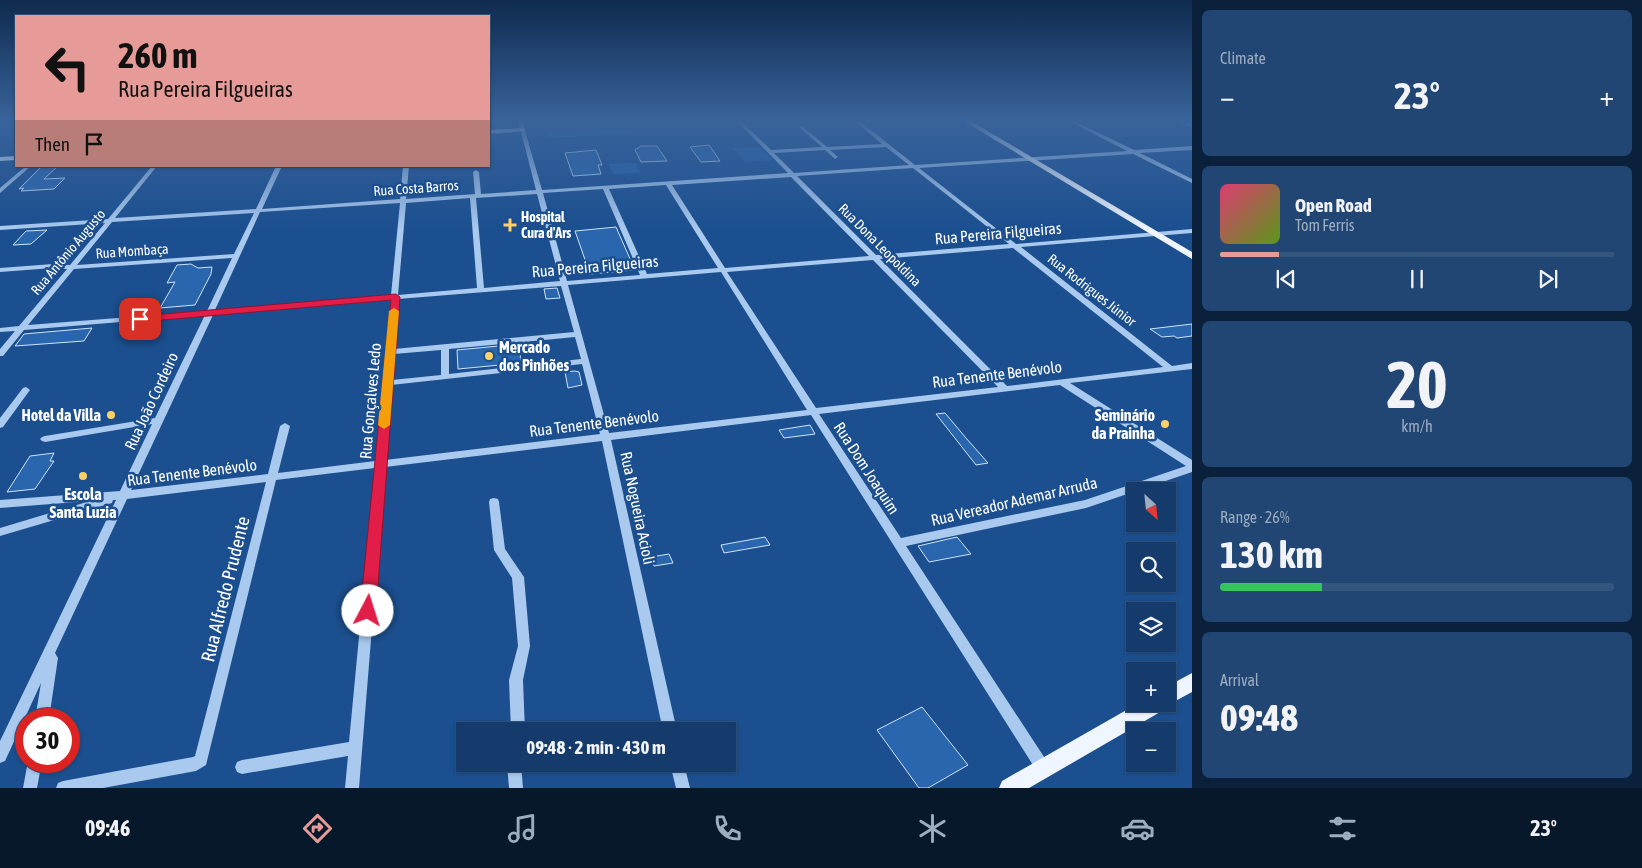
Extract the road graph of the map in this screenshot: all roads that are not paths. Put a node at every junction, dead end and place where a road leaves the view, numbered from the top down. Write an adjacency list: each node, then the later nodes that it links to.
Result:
1 (531, 157): 20 (street, Rua Nogueira Acioli)
2 (776, 157): 15 (street, Rua Dona Leopoldina)
3 (902, 157): 9 (street, Rua Rodrigues Júnior)
4 (1053, 157): 7 (street, Rua Costa Barros)
5 (1143, 157): 16 (street)
6 (15, 158): 8 (main road)
7 (1032, 158): 9 (street, Rua Costa Barros); 27 (main road)
8 (0, 159)
9 (914, 166): 15 (street, Rua Costa Barros); 28 (street, Rua Rodrigues Júnior)
10 (28, 167): 19 (street)
11 (154, 167): 24 (street, Rua Antônio Augusto)
12 (279, 167): 23 (street, Rua João Cordeiro)
13 (406, 167): 22 (street, Rua Gonçalves Ledo)
14 (476, 172): 21 (street)
15 (793, 174): 17 (street, Rua Costa Barros); 31 (street, Rua Dona Leopoldina)
16 (1192, 181)
17 (668, 183): 18 (street, Rua Costa Barros); 34 (street, Rua Dom Joaquim)
18 (605, 187): 20 (street, Rua Costa Barros); 36 (street)
19 (0, 191)
20 (541, 192): 21 (street, Rua Costa Barros); 37 (street, Rua Nogueira Acioli)
21 (476, 196): 22 (street, Rua Costa Barros); 38 (street)
22 (404, 201): 23 (street, Rua Costa Barros); 39 (street, Rua Gonçalves Ledo)
23 (258, 211): 24 (street, Rua Costa Barros); 30 (street, Rua João Cordeiro)
24 (110, 221): 25 (street, Rua Costa Barros); 33 (street, Rua Antônio Augusto)
25 (0, 228)
26 (1192, 231): 27 (street, Rua Pereira Filgueiras)
27 (1158, 233): 28 (street, Rua Pereira Filgueiras); 29 (main road); 32 (main road)
28 (1015, 245): 31 (street, Rua Pereira Filgueiras); 49 (street, Rua Rodrigues Júnior)
29 (1192, 250)
30 (236, 256): 33 (street, Rua Mombaça); 40 (street, Rua João Cordeiro)
31 (874, 256): 34 (street, Rua Pereira Filgueiras); 53 (street, Rua Dona Leopoldina)
32 (1192, 256)
33 (72, 266): 35 (street, Rua Mombaça); 41 (street, Rua Antônio Augusto)
34 (723, 269): 36 (street, Rua Pereira Filgueiras); 55 (street, Rua Dom Joaquim)
35 (0, 270)
36 (644, 276): 37 (street, Rua Pereira Filgueiras)
37 (565, 282): 38 (street, Rua Pereira Filgueiras); 43 (street, Rua Nogueira Acioli)
38 (481, 289): 39 (street, Rua Pereira Filgueiras)
39 (396, 297): 40 (street, Rua Pereira Filgueiras); 45 (street, Rua Gonçalves Ledo)
40 (211, 313): 41 (street, Rua Pereira Filgueiras); 56 (street, Rua João Cordeiro)
41 (21, 328): 42 (street, Rua Pereira Filgueiras); 46 (street, Rua Antônio Augusto)
42 (0, 330)
43 (577, 334): 44 (street); 47 (street, Rua Nogueira Acioli)
44 (445, 347): 45 (street); 50 (street)
45 (391, 352): 52 (street, Rua Gonçalves Ledo)
46 (0, 354)
47 (584, 361): 50 (street); 59 (street, Rua Nogueira Acioli)
48 (1192, 366): 49 (street, Rua Tenente Benévolo)
49 (1172, 369): 51 (street, Rua Tenente Benévolo)
50 (445, 376): 52 (street)
51 (1062, 382): 53 (street, Rua Tenente Benévolo); 62 (street)
52 (389, 383): 61 (street, Rua Gonçalves Ledo)
53 (1004, 388): 55 (street, Rua Tenente Benévolo)
54 (26, 390): 57 (street)
55 (813, 412): 59 (street, Rua Tenente Benévolo); 68 (street, Rua Dom Joaquim)
56 (160, 420): 60 (street); 64 (street, Rua João Cordeiro)
57 (0, 424)
58 (285, 426): 63 (street, Rua Alfredo Prudente)
59 (605, 437): 61 (street, Rua Tenente Benévolo); 75 (street, Rua Nogueira Acioli)
60 (45, 440)
61 (380, 465): 63 (street, Rua Tenente Benévolo); 76 (street, Rua Gonçalves Ledo)
62 (1192, 467): 68 (street, Rua Vereador Ademar Arruda)
63 (272, 478): 64 (street, Rua Tenente Benévolo); 84 (street, Rua Alfredo Prudente)
64 (125, 495): 66 (street, Rua Tenente Benévolo); 67 (street); 69 (street, Rua João Cordeiro)
65 (494, 502): 74 (street)
66 (0, 504)
67 (0, 532)
68 (899, 543): 79 (street, Rua Dom Joaquim)
69 (53, 648): 72 (street); 77 (street, Rua João Cordeiro)
70 (1192, 682): 71 (main road)
71 (1176, 691)
72 (44, 708)
73 (1141, 712): 79 (main road)
74 (518, 722)
75 (668, 722)
76 (356, 748): 78 (street); 85 (street, Rua Gonçalves Ledo)
77 (0, 756)
78 (242, 767)
79 (1043, 768): 88 (main road)
80 (515, 772): 86 (street)
81 (680, 772): 87 (street)
82 (33, 773): 83 (street)
83 (30, 788)
84 (63, 788)
85 (352, 788)
86 (516, 788)
87 (683, 788)
88 (1009, 788)

